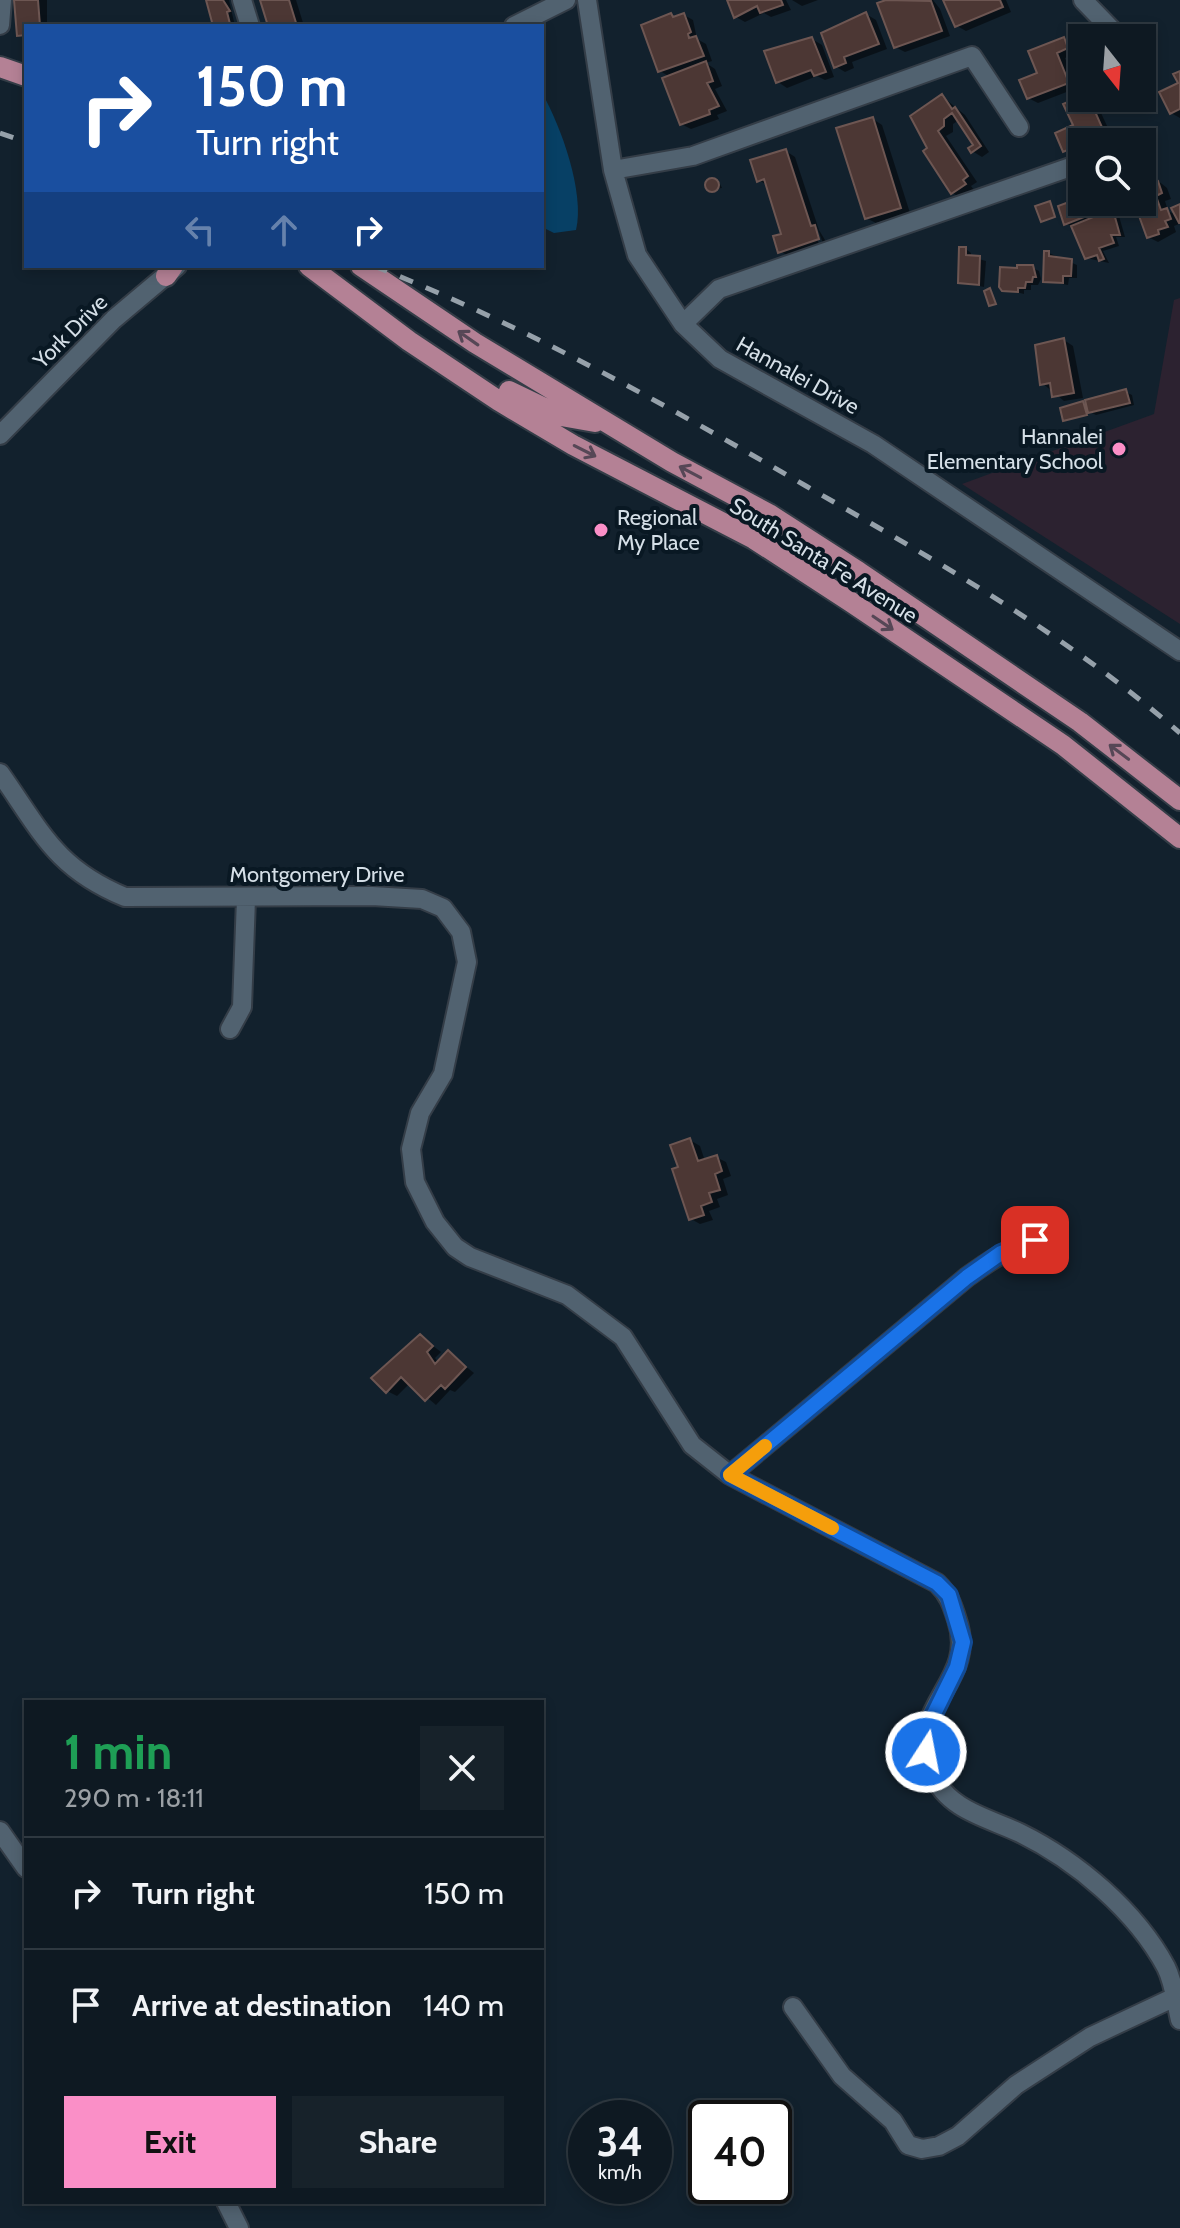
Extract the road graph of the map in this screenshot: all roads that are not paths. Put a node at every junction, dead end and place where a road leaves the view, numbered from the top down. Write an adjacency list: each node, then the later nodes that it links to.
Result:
1 (2, 0): 9 (street)
2 (242, 0): 6 (street)
3 (566, 0): 7 (street)
4 (587, 0): 14 (street, Hannalei Drive)
5 (1083, 0): 8 (street)
6 (249, 24)
7 (518, 24)
8 (1106, 24)
9 (0, 25)
10 (0, 67): 11 (main road)
11 (24, 75)
12 (1019, 127): 14 (street)
13 (1068, 168): 19 (street)
14 (613, 170): 19 (street, Hannalei Drive)
15 (312, 268): 25 (main road, South Santa Fe Avenue, one-way to 25)
16 (329, 268): 20 (main road)
17 (364, 268): 20 (main road, South Santa Fe Avenue, one-way to 17)
18 (172, 269): 21 (street, York Drive)
19 (683, 324): 22 (street, Hannalei Drive)
20 (611, 426): 24 (main road, South Santa Fe Avenue, one-way to 20)
21 (0, 435)
22 (1180, 651)
23 (0, 773): 26 (street, Montgomery Drive)
24 (1180, 800)
25 (1180, 838)
26 (246, 899): 27 (street); 29 (street, Montgomery Drive)
27 (230, 1029)
28 (1053, 1242): 29 (street)
29 (730, 1475): 32 (street, Montgomery Drive)
30 (0, 1831): 31 (street)
31 (24, 1865)
32 (1175, 1997): 33 (street); 34 (street, Montgomery Drive)
33 (793, 2007)
34 (1180, 2020)
35 (227, 2204): 36 (street)
36 (239, 2228)

